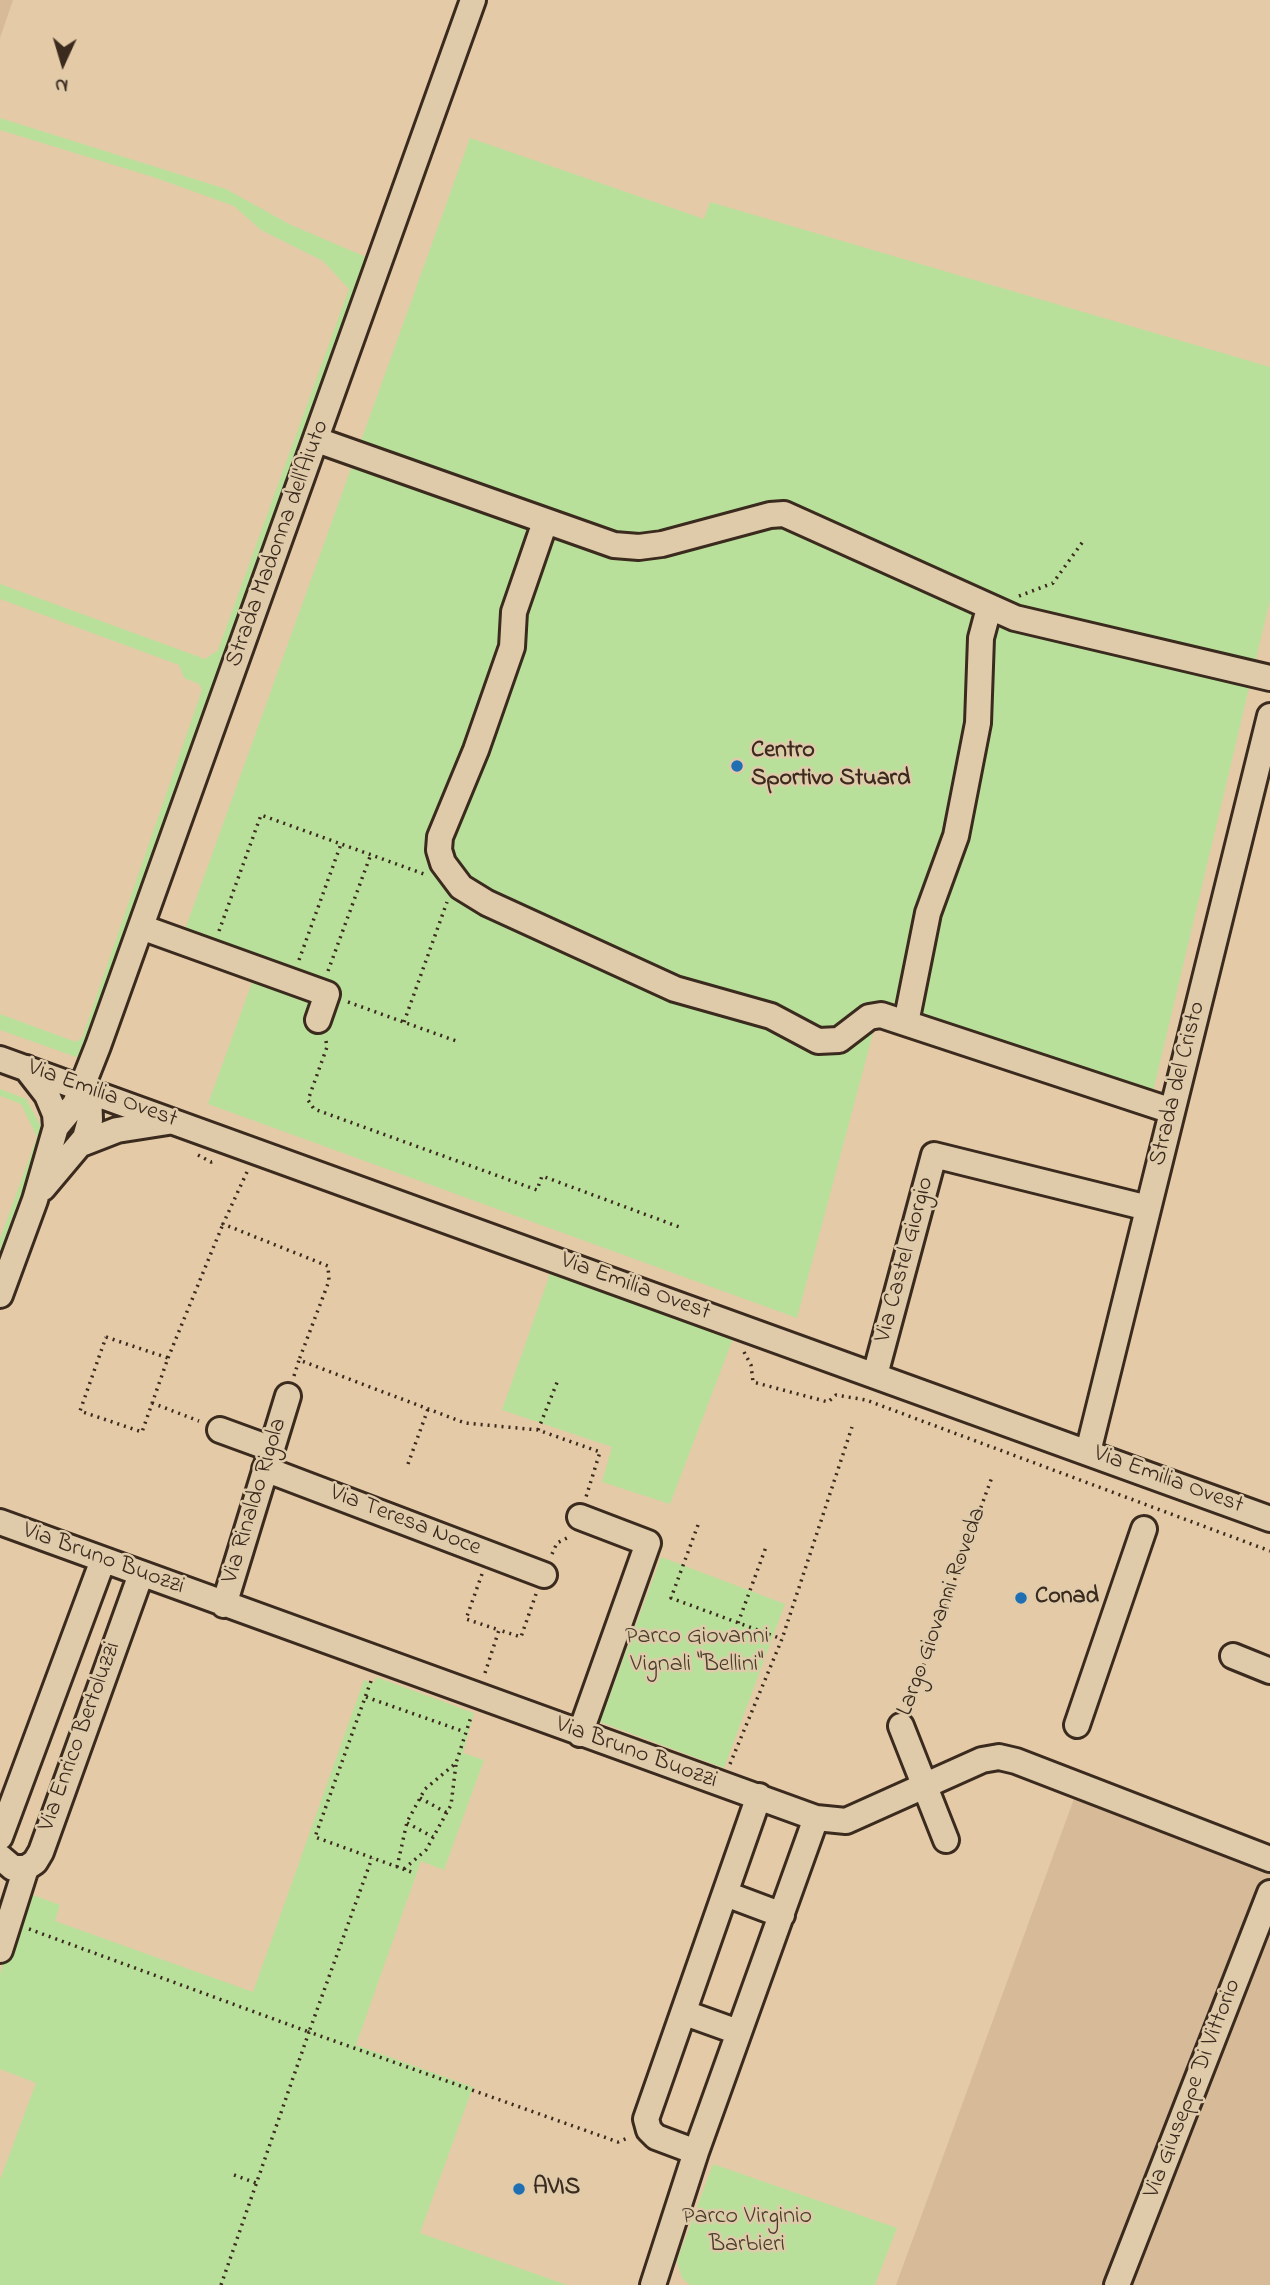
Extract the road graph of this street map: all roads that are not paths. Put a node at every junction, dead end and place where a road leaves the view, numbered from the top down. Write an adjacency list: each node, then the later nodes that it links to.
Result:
1 (473, 0): 2 (street, Strada Madonna dell'Aiuto)
2 (317, 440): 3 (street); 7 (street, Strada Madonna dell'Aiuto)
3 (545, 522): 4 (street); 8 (street)
4 (993, 609): 5 (street); 8 (street)
5 (1270, 678)
6 (1270, 716): 13 (street, Strada del Cristo)
7 (141, 927): 9 (street); 12 (street, Strada Madonna dell'Aiuto)
8 (906, 1023): 13 (street)
9 (324, 1025)
10 (0, 1059): 11 (street, Via Emilia Ovest)
11 (26, 1068): 12 (street, Via Emilia Ovest); 15 (street)
12 (85, 1089): 14 (street, Via Emilia Ovest); 15 (street); 16 (street)
13 (1172, 1111): 18 (street, Strada del Cristo)
14 (181, 1124): 16 (street); 20 (street, Via Emilia Ovest)
15 (56, 1127): 17 (street)
16 (81, 1144): 17 (street)
17 (35, 1200): 19 (street)
18 (1148, 1208): 20 (street, Via Castel Giorgio); 23 (street, Strada del Cristo)
19 (0, 1295)
20 (875, 1375): 23 (street, Via Emilia Ovest)
21 (288, 1396): 24 (street, Via Rinaldo Rigola)
22 (220, 1430): 24 (street, Via Teresa Noce)
23 (1088, 1452): 26 (street, Via Emilia Ovest)
24 (269, 1459): 31 (street, Via Teresa Noce); 32 (street, Via Rinaldo Rigola)
25 (580, 1517): 37 (street)
26 (1270, 1519)
27 (0, 1522): 29 (street, Via Bruno Buozzi)
28 (1144, 1529): 35 (street)
29 (103, 1560): 30 (street, Via Bruno Buozzi); 41 (street, Via Enrico Bertoluzzi)
30 (141, 1574): 32 (street, Via Bruno Buozzi); 45 (street, Via Enrico Bertoluzzi)
31 (536, 1585)
32 (224, 1605): 37 (street, Via Bruno Buozzi)
33 (1233, 1656): 34 (street)
34 (1270, 1671)
35 (1077, 1725)
36 (901, 1726): 38 (street, Largo Giovanni Roveda)
37 (580, 1734): 39 (street, Via Bruno Buozzi)
38 (923, 1786): 40 (street, Via Bruno Buozzi); 42 (street, Largo Giovanni Roveda); 43 (street, Via Bruno Buozzi)
39 (759, 1796): 40 (street, Via Bruno Buozzi); 47 (street)
40 (816, 1818): 48 (street)
41 (0, 1837)
42 (946, 1840)
43 (1269, 1856)
44 (0, 1857): 45 (street)
45 (26, 1868): 49 (street, Via Enrico Bertoluzzi)
46 (1270, 1893): 54 (street, Via Giuseppe Di Vittorio)
47 (726, 1894): 48 (street); 50 (street)
48 (782, 1915): 51 (street)
49 (0, 1950)
50 (685, 2013): 51 (street); 52 (street)
51 (738, 2032): 52 (street)
52 (696, 2152): 53 (street)
53 (660, 2277)
54 (1117, 2285)

